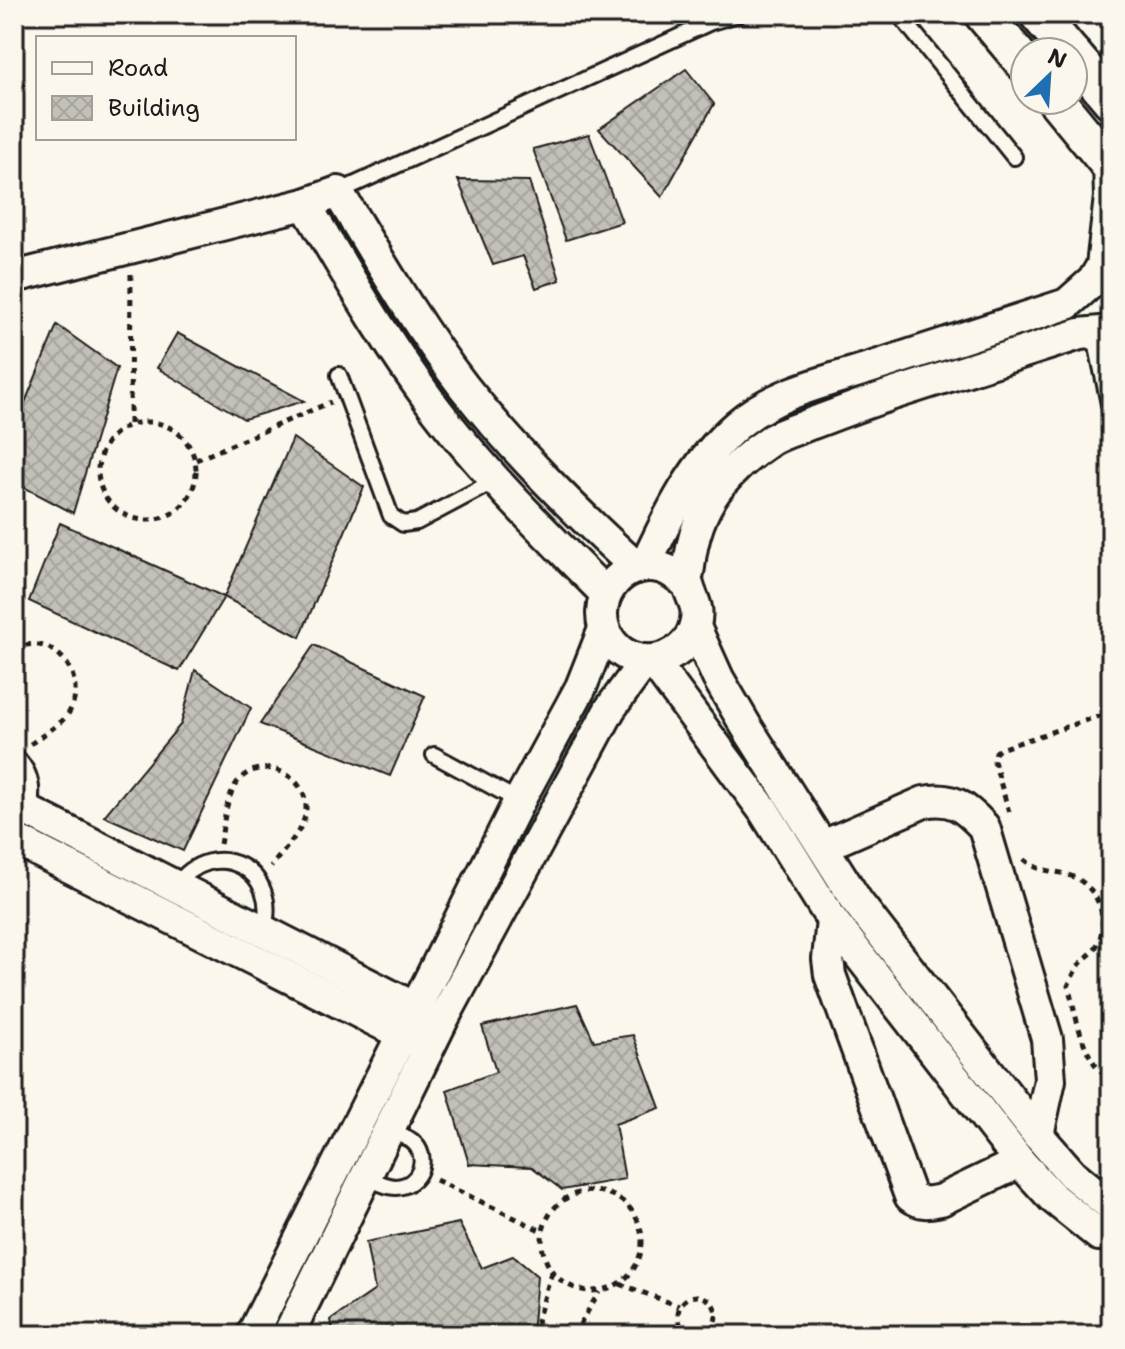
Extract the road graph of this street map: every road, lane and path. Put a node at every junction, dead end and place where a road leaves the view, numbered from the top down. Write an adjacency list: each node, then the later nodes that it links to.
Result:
1 (739, 14): 12 (lane)
2 (899, 14): 11 (lane)
3 (983, 14): 6 (street)
4 (1038, 14): 5 (street)
5 (1057, 36)
6 (1009, 45)
7 (1089, 75): 8 (street)
8 (1111, 103): 10 (street)
9 (1070, 116): 10 (street)
10 (1102, 151): 16 (street)
11 (1014, 157)
12 (338, 192): 13 (street); 24 (street)
13 (305, 204): 14 (street); 23 (street)
14 (131, 248): 15 (street); 21 (path)
15 (14, 277)
16 (1083, 292): 17 (street); 24 (street)
17 (1102, 331): 20 (lane); 25 (street)
18 (339, 375): 19 (lane)
19 (347, 395): 22 (path); 23 (lane)
20 (1111, 414)
21 (130, 424): 22 (path); 22 (path)
22 (196, 460)
23 (496, 480): 26 (street)
24 (641, 567): 25 (street); 26 (street)
25 (687, 584): 27 (street)
26 (606, 594): 28 (street)
27 (695, 627): 30 (street); 38 (street)
28 (604, 629): 30 (street); 34 (street)
29 (14, 650): 32 (path)
30 (649, 661): 43 (street); 46 (street)
31 (1111, 712): 36 (path)
32 (15, 755): 35 (lane)
33 (434, 755): 34 (lane)
34 (519, 801): 45 (street)
35 (21, 808): 42 (street)
36 (1011, 818)
37 (14, 839): 45 (street)
38 (823, 846): 49 (street); 49 (street)
39 (1020, 847): 47 (path)
40 (217, 861): 41 (lane); 41 (path); 42 (lane)
41 (260, 882): 44 (lane)
42 (176, 886): 44 (street)
43 (832, 920): 50 (street); 50 (street)
44 (263, 931): 45 (street)
45 (408, 1020): 46 (street); 60 (street)
46 (435, 1034): 48 (street)
47 (1111, 1078)
48 (388, 1130): 51 (lane); 52 (street)
49 (1038, 1135): 53 (street)
50 (1020, 1162): 54 (street)
51 (420, 1172): 52 (lane); 55 (path)
52 (366, 1177): 61 (street)
53 (1111, 1206)
54 (1105, 1229)
55 (542, 1231): 56 (path); 57 (path)
56 (552, 1272): 58 (path); 62 (path)
57 (620, 1284): 58 (path); 59 (path)
58 (599, 1292): 63 (path)
59 (679, 1306): 59 (path)
60 (252, 1335)
61 (289, 1335)
62 (543, 1335)
63 (574, 1335)

